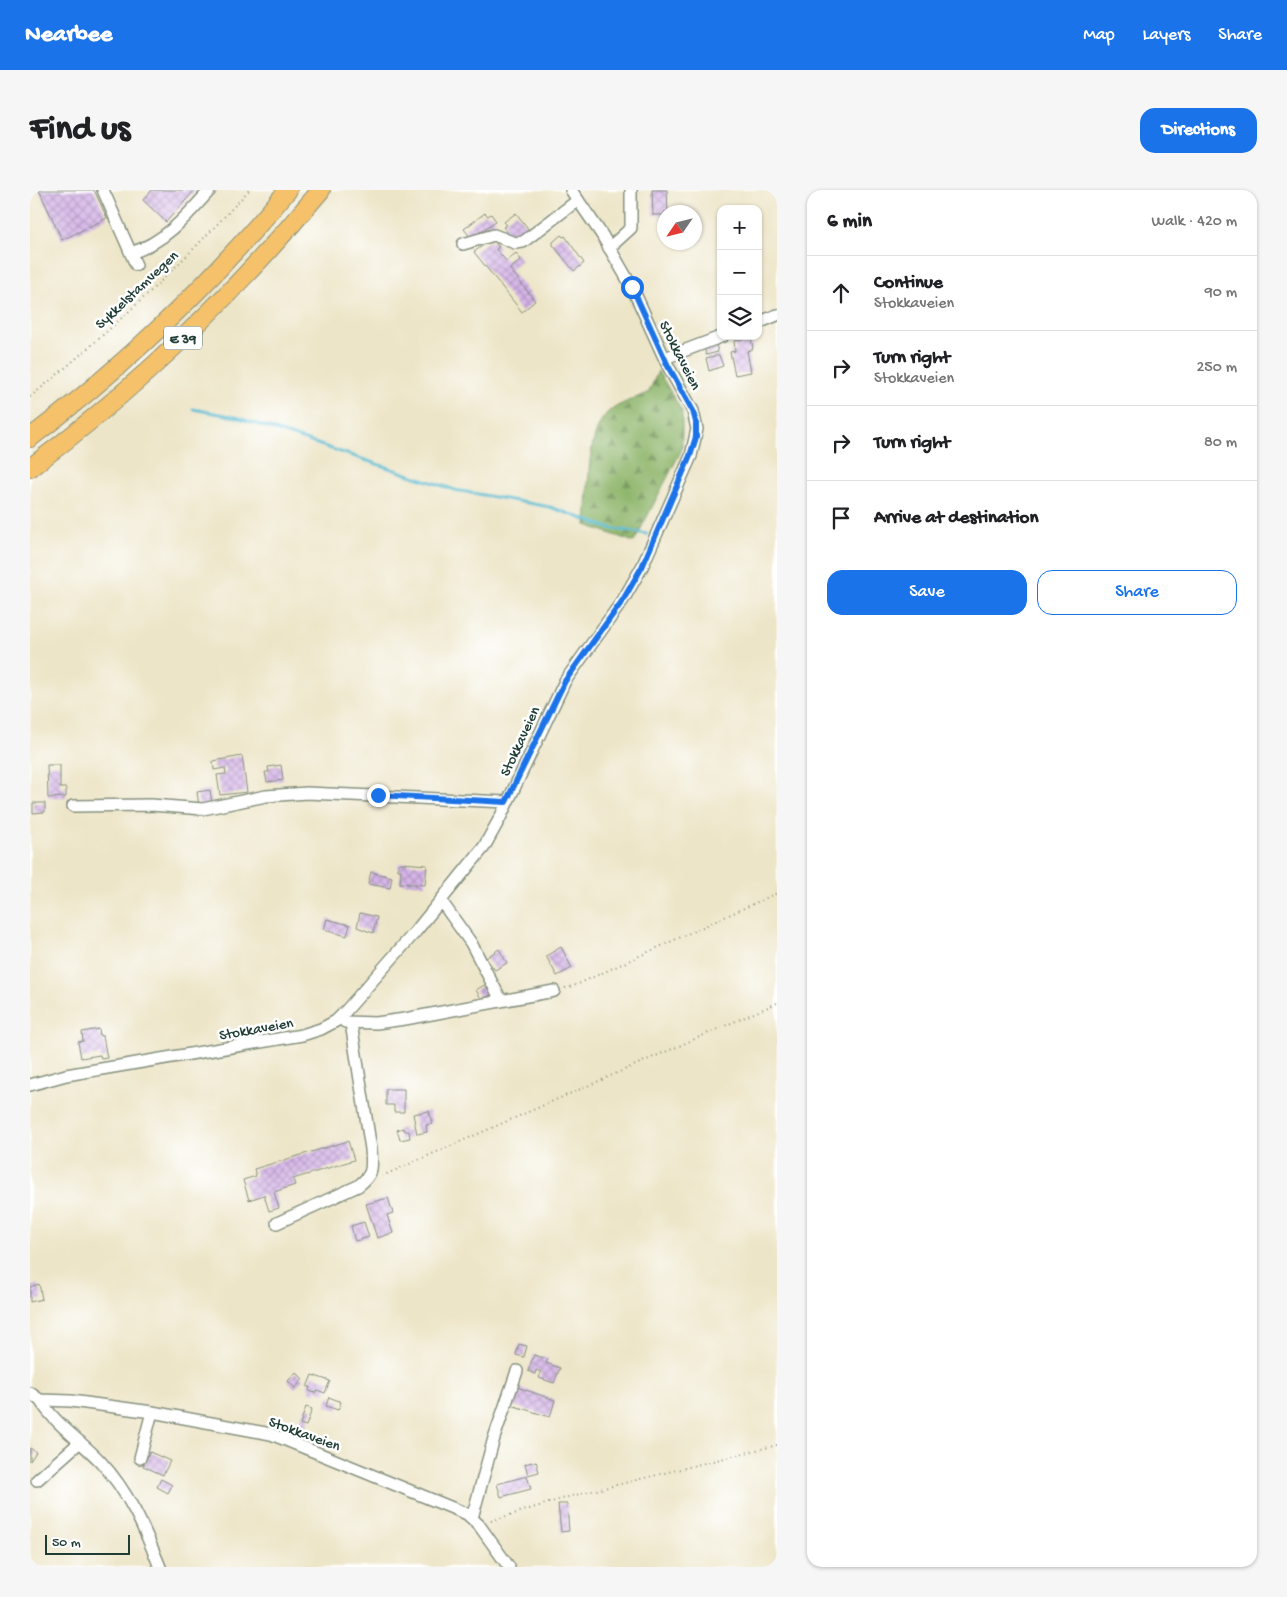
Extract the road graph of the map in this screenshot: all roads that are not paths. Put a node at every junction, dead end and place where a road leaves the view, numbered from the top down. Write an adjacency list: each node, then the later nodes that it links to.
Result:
1 (103, 190): 9 (street)
2 (210, 190): 9 (street)
3 (288, 190): 15 (highway, E 39)
4 (321, 190): 16 (highway, E 39)
5 (631, 190): 8 (street)
6 (575, 195): 7 (street); 8 (street, Stokkaveien)
7 (463, 244)
8 (610, 248): 14 (street, Stokkaveien)
9 (131, 253): 10 (street)
10 (136, 265)
11 (777, 315): 12 (street)
12 (762, 321)
13 (717, 338): 14 (street)
14 (665, 358): 17 (street, Stokkaveien)
15 (30, 438)
16 (30, 468)
17 (506, 802): 18 (street); 19 (street, Stokkaveien)
18 (73, 806)
19 (441, 901): 21 (street); 22 (street, Stokkaveien)
20 (554, 991): 21 (street)
21 (502, 1000): 23 (street)
22 (336, 1020): 23 (street); 24 (street, Stokkaveien)
23 (351, 1023): 25 (street)
24 (30, 1085)
25 (277, 1223)
26 (517, 1371): 33 (street)
27 (30, 1393): 28 (street)
28 (40, 1400): 29 (street, Stokkaveien); 30 (street)
29 (152, 1412): 31 (street); 33 (street, Stokkaveien)
30 (80, 1442): 32 (street); 34 (street)
31 (140, 1458)
32 (37, 1480)
33 (476, 1521): 35 (street)
34 (160, 1567)
35 (509, 1567)

